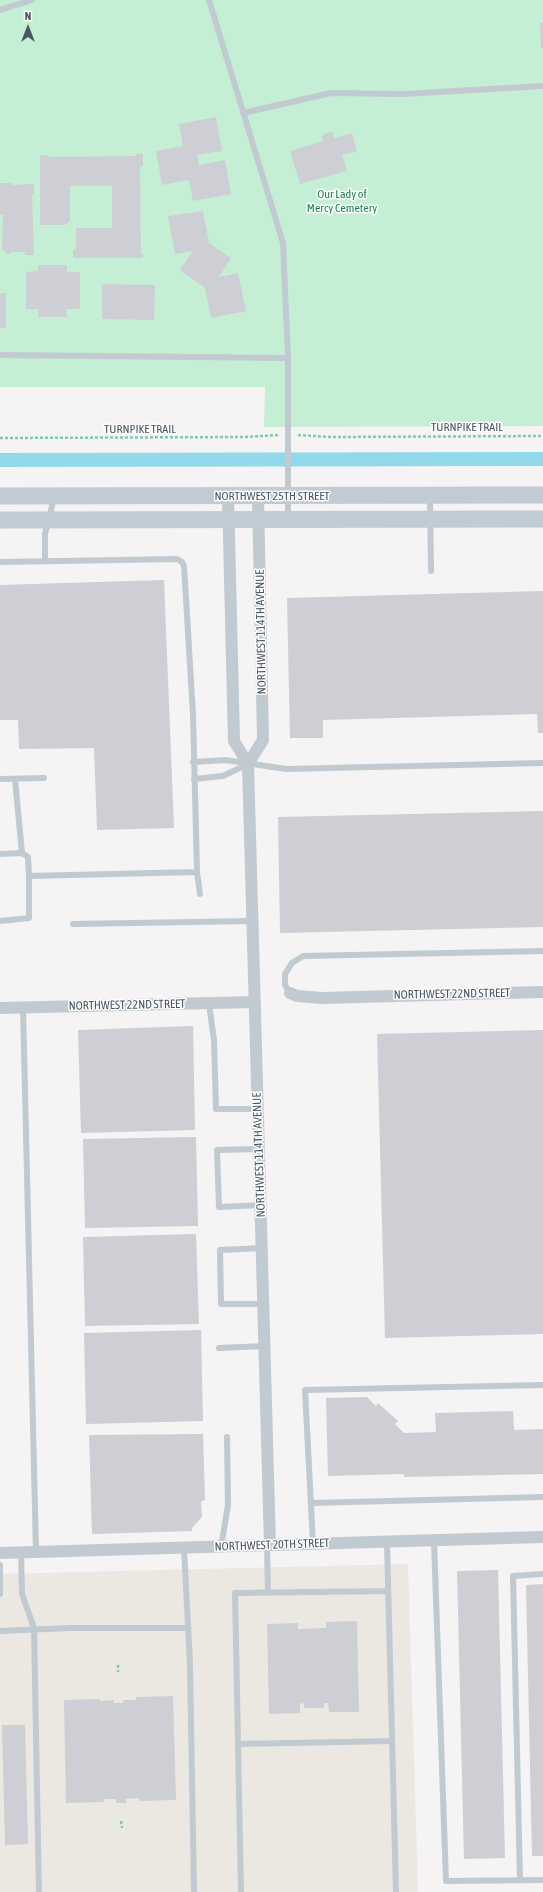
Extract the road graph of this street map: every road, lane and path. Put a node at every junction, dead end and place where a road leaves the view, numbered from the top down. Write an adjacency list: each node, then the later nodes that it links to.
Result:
1 (32, 0): 3 (lane)
2 (209, 0): 5 (lane)
3 (0, 10)
4 (543, 86): 5 (lane)
5 (243, 113): 7 (lane)
6 (0, 355): 7 (lane)
7 (288, 358): 18 (lane)
8 (281, 435): 11 (path, TURNPIKE TRAIL)
9 (296, 435): 10 (path, TURNPIKE TRAIL)
10 (543, 436)
11 (0, 438)
12 (430, 495): 13 (main road, NORTHWEST 25TH STREET); 18 (main road, NORTHWEST 25TH STREET); 20 (lane)
13 (543, 495)
14 (0, 496): 15 (main road, NORTHWEST 25TH STREET)
15 (54, 496): 16 (main road, NORTHWEST 25TH STREET); 23 (lane)
16 (228, 496): 17 (main road, NORTHWEST 25TH STREET); 24 (street, NORTHWEST 114TH AVENUE)
17 (258, 496): 18 (main road, NORTHWEST 25TH STREET); 19 (street, NORTHWEST 114TH AVENUE)
18 (288, 496): 25 (lane)
19 (258, 519): 24 (main road, NORTHWEST 25TH STREET); 25 (main road, NORTHWEST 25TH STREET); 31 (street, NORTHWEST 114TH AVENUE)
20 (430, 519): 21 (main road, NORTHWEST 25TH STREET); 25 (main road, NORTHWEST 25TH STREET); 28 (lane)
21 (543, 519)
22 (0, 520): 23 (main road, NORTHWEST 25TH STREET)
23 (48, 520): 24 (main road, NORTHWEST 25TH STREET); 26 (lane)
24 (228, 520): 31 (street, NORTHWEST 114TH AVENUE)
25 (288, 520)
26 (45, 561): 27 (lane); 29 (lane)
27 (0, 562)
28 (432, 571)
29 (193, 762): 31 (lane); 35 (lane)
30 (543, 763): 31 (lane)
31 (248, 764): 35 (lane); 42 (street, NORTHWEST 114TH AVENUE)
32 (44, 778): 34 (lane)
33 (0, 779): 34 (lane)
34 (15, 779): 36 (lane)
35 (194, 779): 38 (lane)
36 (22, 853): 37 (lane); 39 (lane)
37 (0, 854)
38 (197, 872): 39 (lane); 40 (lane)
39 (29, 876): 41 (lane)
40 (200, 894)
41 (0, 921)
42 (252, 921): 43 (lane); 47 (street, NORTHWEST 114TH AVENUE)
43 (74, 924)
44 (543, 950): 46 (lane)
45 (543, 992): 46 (street, NORTHWEST 22ND STREET)
46 (290, 994)
47 (255, 1002): 48 (street, NORTHWEST 22ND STREET); 51 (street, NORTHWEST 114TH AVENUE)
48 (209, 1004): 49 (street, NORTHWEST 22ND STREET); 51 (lane)
49 (23, 1007): 50 (street, NORTHWEST 22ND STREET); 70 (lane)
50 (0, 1008)
51 (258, 1109): 52 (street, NORTHWEST 114TH AVENUE)
52 (259, 1148): 53 (street, NORTHWEST 114TH AVENUE); 53 (lane)
53 (261, 1205): 54 (street, NORTHWEST 114TH AVENUE)
54 (262, 1248): 55 (street, NORTHWEST 114TH AVENUE); 55 (lane)
55 (263, 1304): 56 (street, NORTHWEST 114TH AVENUE)
56 (265, 1346): 57 (lane); 66 (street, NORTHWEST 114TH AVENUE)
57 (219, 1348)
58 (543, 1384): 61 (lane)
59 (227, 1437): 67 (lane)
60 (543, 1497): 61 (lane)
61 (311, 1503): 65 (lane)
62 (543, 1537): 63 (street, NORTHWEST 20TH STREET)
63 (434, 1540): 64 (street, NORTHWEST 20TH STREET); 86 (lane)
64 (387, 1542): 65 (street, NORTHWEST 20TH STREET); 74 (lane)
65 (313, 1544): 66 (street, NORTHWEST 20TH STREET)
66 (269, 1545): 67 (street, NORTHWEST 20TH STREET); 75 (lane)
67 (222, 1547): 68 (street, NORTHWEST 20TH STREET)
68 (184, 1548): 70 (street, NORTHWEST 20TH STREET); 78 (lane)
69 (21, 1552): 70 (street, NORTHWEST 20TH STREET); 71 (street, NORTHWEST 20TH STREET); 77 (lane)
70 (36, 1552)
71 (0, 1553)
72 (0, 1565): 76 (lane)
73 (543, 1574): 86 (lane)
74 (388, 1591): 75 (lane); 82 (lane)
75 (268, 1593): 83 (lane)
76 (0, 1594)
77 (34, 1628): 78 (lane); 79 (lane); 88 (lane)
78 (188, 1628): 89 (lane)
79 (0, 1631)
80 (118, 1665): 81 (path)
81 (118, 1672)
82 (392, 1741): 83 (lane); 91 (lane)
83 (238, 1744): 90 (lane)
84 (121, 1821): 85 (path)
85 (122, 1828)
86 (520, 1880): 87 (lane)
87 (543, 1880)
88 (39, 1892)
89 (194, 1892)
90 (241, 1892)
91 (396, 1892)

